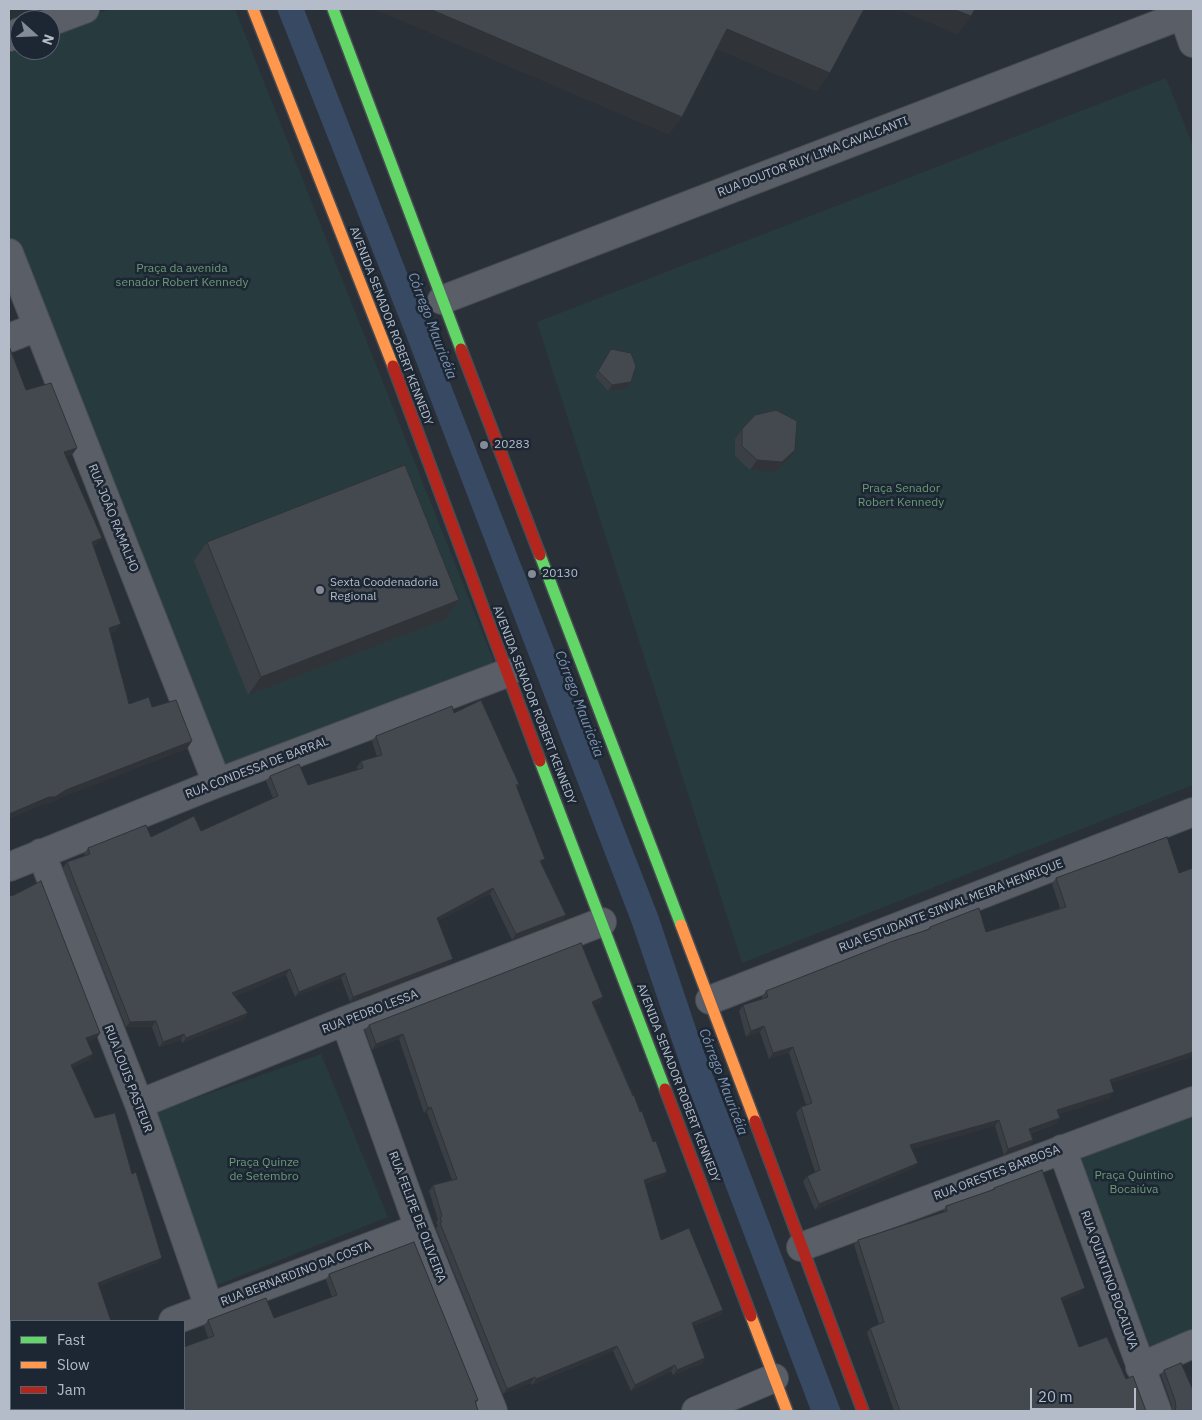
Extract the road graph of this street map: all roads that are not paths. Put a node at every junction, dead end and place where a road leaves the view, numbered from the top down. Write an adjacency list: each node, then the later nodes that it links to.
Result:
1 (86, 9): 5 (street)
2 (253, 9): 11 (street, AVENIDA SENADOR ROBERT KENNEDY)
3 (333, 9): 8 (street)
4 (1186, 12): 6 (street); 8 (street, RUA DOUTOR RUY LIMA CAVALCANTI)
5 (60, 18)
6 (1193, 42)
7 (9, 253): 9 (street, RUA JOÃO RAMALHO)
8 (442, 300): 17 (street)
9 (37, 327): 10 (street); 12 (street, RUA JOÃO RAMALHO)
10 (9, 338)
11 (507, 673): 12 (street, RUA CONDESSA DE BARRAL); 16 (street, AVENIDA SENADOR ROBERT KENNEDY)
12 (217, 783): 14 (street, RUA CONDESSA DE BARRAL)
13 (1193, 812): 17 (street, RUA ESTUDANTE SINVAL MEIRA HENRIQUE)
14 (41, 853): 15 (street, RUA CONDESSA DE BARRAL); 20 (street, RUA LOUIS PASTEUR)
15 (9, 867)
16 (602, 922): 18 (street, RUA PEDRO LESSA); 28 (street, AVENIDA SENADOR ROBERT KENNEDY)
17 (710, 1000): 23 (street)
18 (346, 1021): 20 (street, RUA PEDRO LESSA); 22 (street, RUA FELIPE DE OLIVEIRA)
19 (1193, 1101): 21 (street, RUA ORESTES BARBOSA)
20 (139, 1104): 24 (street, RUA LOUIS PASTEUR)
21 (1062, 1149): 23 (street, RUA ORESTES BARBOSA); 27 (street, RUA QUINTINO BOCAIUVA)
22 (419, 1228): 24 (street, RUA BERNARDINO DA COSTA); 29 (street, RUA FELIPE DE OLIVEIRA)
23 (801, 1247): 32 (street)
24 (209, 1307): 25 (street, RUA BERNARDINO DA COSTA)
25 (176, 1320)
26 (1193, 1344): 27 (street)
27 (1140, 1367): 33 (street, RUA QUINTINO BOCAIUVA)
28 (774, 1378): 30 (street); 31 (street, AVENIDA SENADOR ROBERT KENNEDY)
29 (493, 1411)
30 (696, 1411)
31 (787, 1411)
32 (863, 1411)
33 (1157, 1411)

